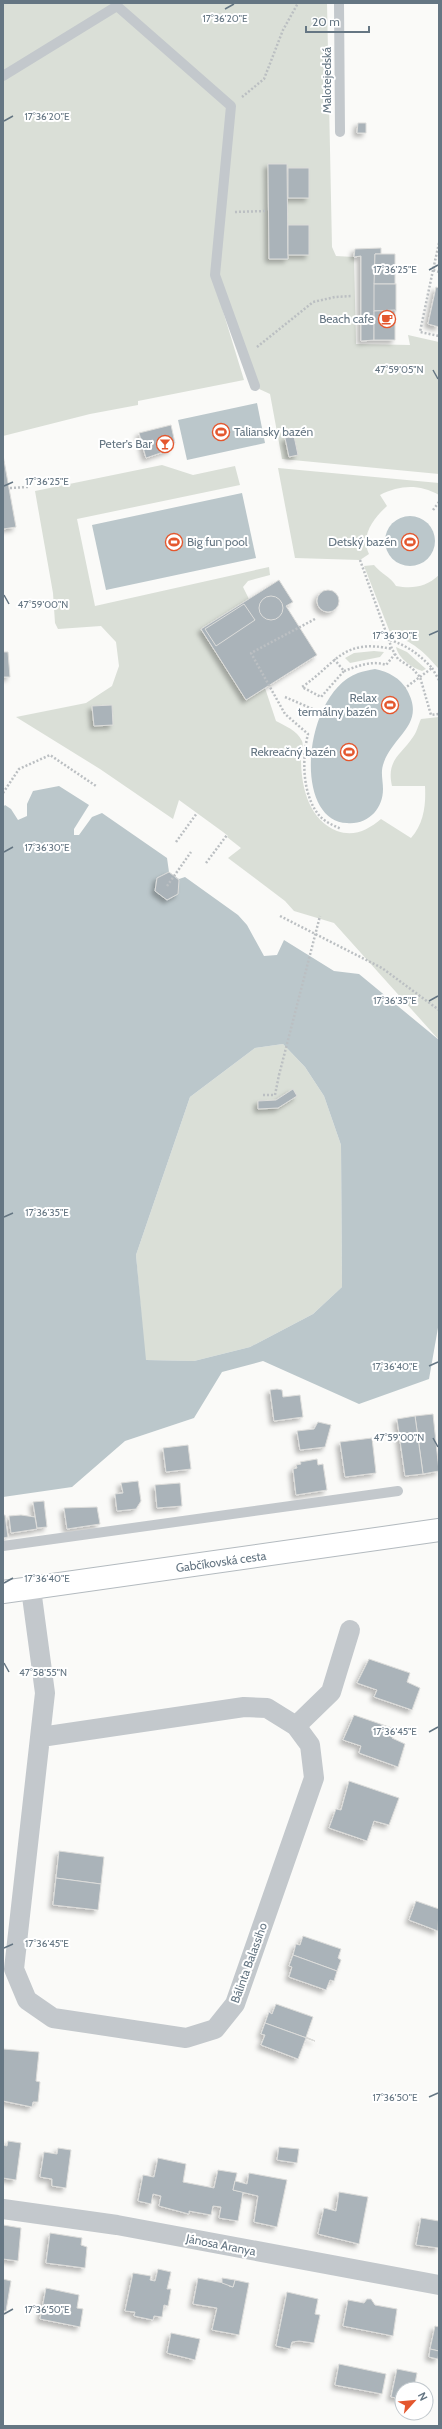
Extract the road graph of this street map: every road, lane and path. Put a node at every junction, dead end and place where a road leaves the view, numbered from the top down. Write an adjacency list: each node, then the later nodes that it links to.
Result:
1 (298, 3): 4 (path)
2 (339, 3): 5 (lane, Malotejedská)
3 (3, 76): 4 (lane)
4 (231, 106): 7 (lane)
5 (340, 132)
6 (266, 211): 7 (path)
7 (221, 213): 13 (lane)
8 (439, 243): 9 (path)
9 (433, 270): 10 (path); 12 (path)
10 (439, 272)
11 (352, 296): 13 (path)
12 (439, 336)
13 (244, 358): 14 (lane)
14 (255, 386)
15 (28, 487): 16 (path)
16 (10, 488)
17 (439, 502): 18 (path)
18 (432, 510)
19 (360, 560): 21 (path)
20 (315, 619): 36 (path)
21 (390, 640): 22 (path); 25 (path)
22 (392, 649): 23 (path); 24 (path)
23 (395, 654): 26 (path); 27 (path)
24 (334, 659): 26 (path); 26 (path)
25 (432, 668): 27 (path); 28 (path)
26 (344, 671)
27 (420, 677): 29 (path); 32 (path)
28 (439, 680)
29 (405, 688)
30 (285, 697): 31 (path)
31 (322, 713)
32 (439, 714)
33 (96, 786): 34 (path)
34 (3, 793)
35 (197, 813): 38 (path)
36 (341, 829)
37 (227, 835): 40 (path)
38 (176, 842)
39 (191, 852): 41 (path)
40 (206, 863)
41 (167, 886)
42 (280, 916): 44 (path)
43 (320, 916): 45 (path, bridge)
44 (439, 1010)
45 (263, 1095)
46 (398, 1491): 48 (lane)
47 (439, 1530): 49 (main road, Gabčíkovská cesta)
48 (3, 1546)
49 (31, 1589): 50 (main road, Gabčíkovská cesta); 53 (street, Bálinta Balassiho)
50 (3, 1592)
51 (350, 1630): 52 (street)
52 (296, 1726): 53 (street, Bálinta Balassiho); 53 (street, Bálinta Balassiho)
53 (41, 1737)
54 (3, 2209): 55 (street, Jánosa Aranya)
55 (439, 2285)

